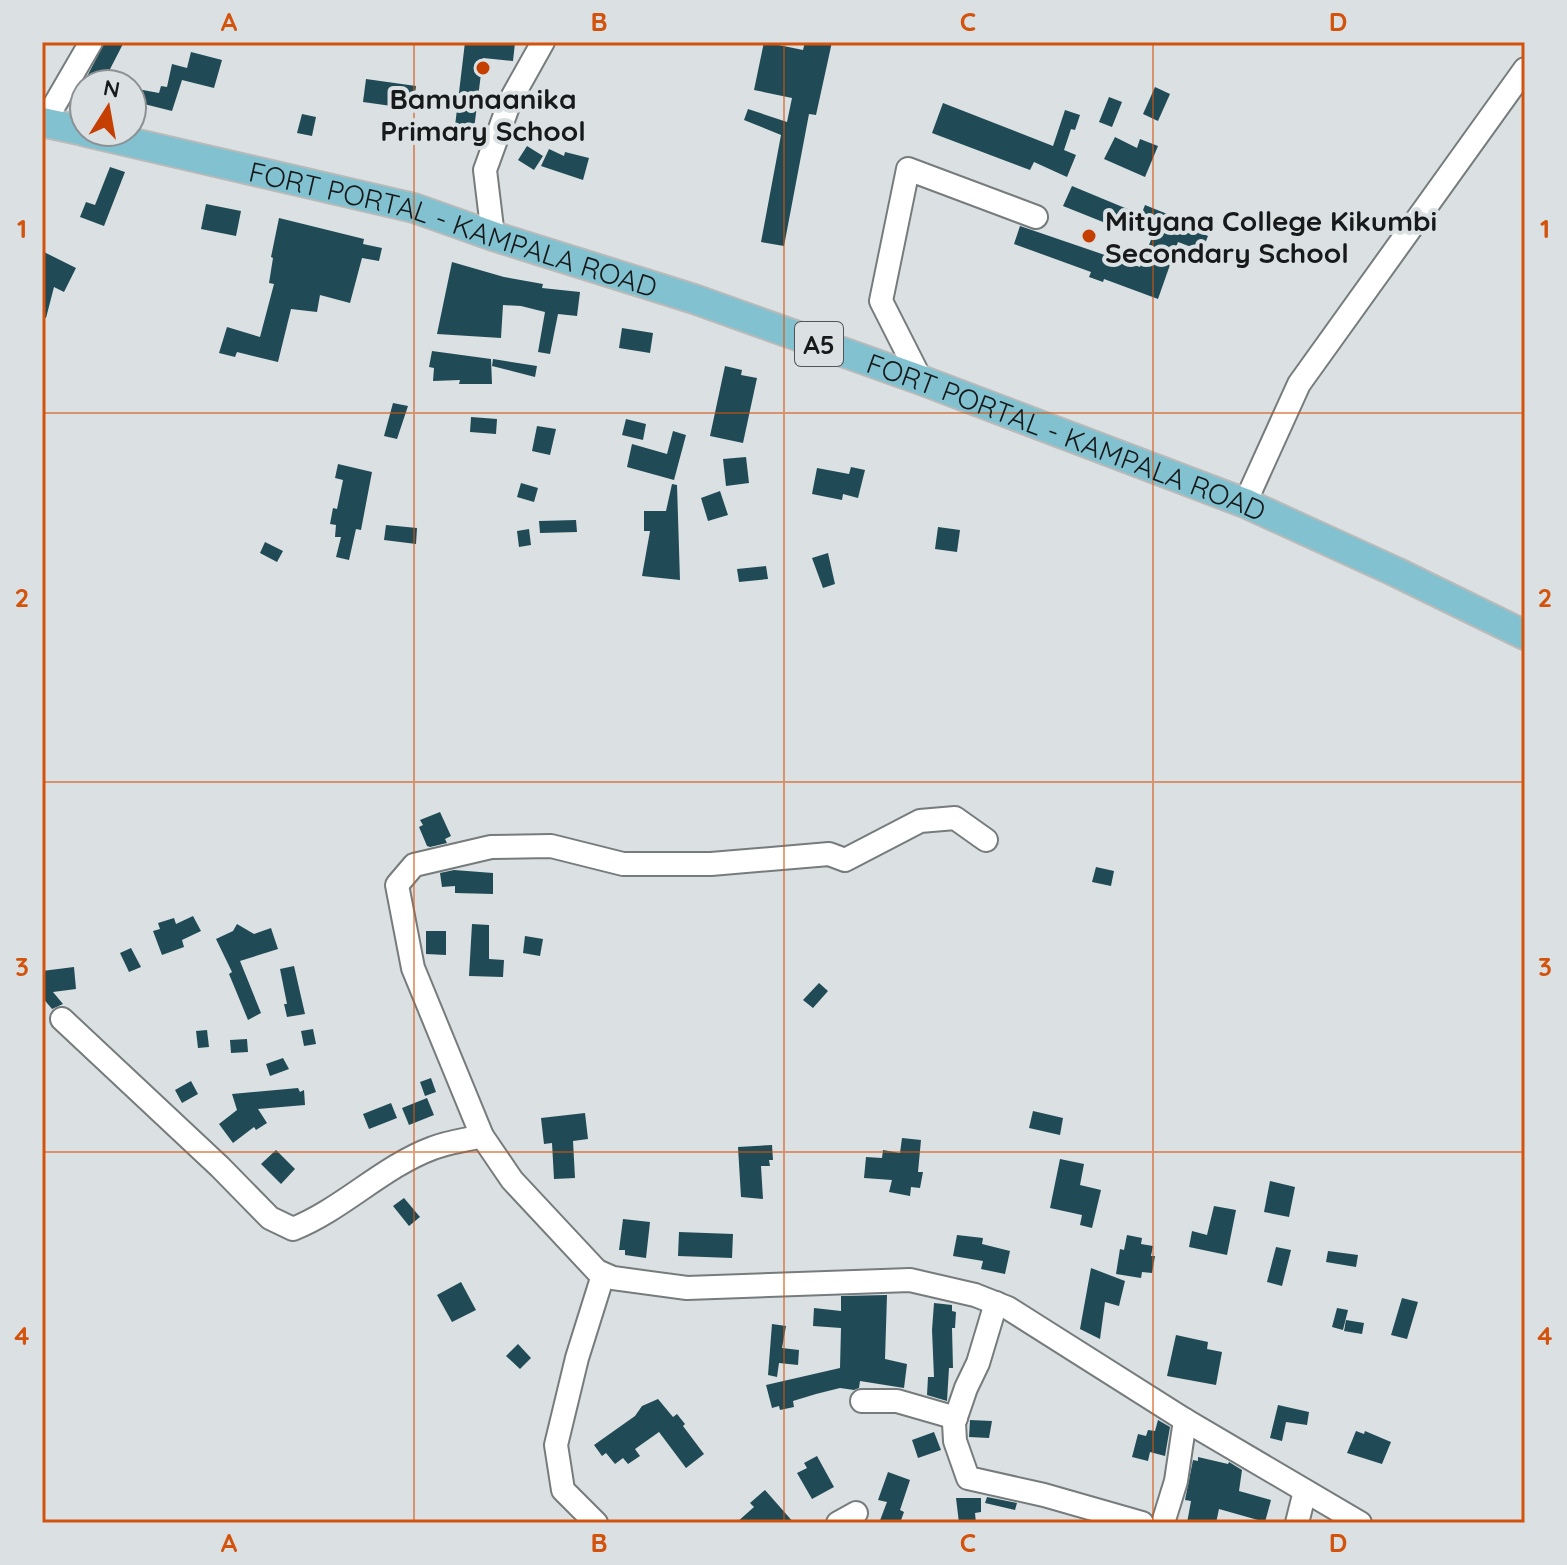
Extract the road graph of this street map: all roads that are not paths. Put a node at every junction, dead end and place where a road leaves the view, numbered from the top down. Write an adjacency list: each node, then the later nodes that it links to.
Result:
1 (91, 42): 4 (street)
2 (543, 42): 8 (street)
3 (1525, 69): 10 (street)
4 (43, 122): 5 (main road, FORT PORTAL - KAMPALA ROAD / A5)
5 (68, 128)
6 (148, 147): 8 (main road, FORT PORTAL - KAMPALA ROAD / A5)
7 (1036, 217): 9 (street)
8 (493, 236): 9 (main road, FORT PORTAL - KAMPALA ROAD / A5)
9 (921, 380): 10 (main road, FORT PORTAL - KAMPALA ROAD / A5)
10 (1245, 503): 11 (main road, FORT PORTAL - KAMPALA ROAD / A5)
11 (1525, 635)
12 (986, 840): 14 (street)
13 (62, 1019): 14 (street)
14 (482, 1136): 15 (street)
15 (603, 1275): 16 (street); 21 (street)
16 (996, 1303): 18 (street); 19 (street)
17 (862, 1401): 18 (street)
18 (956, 1418): 22 (street)
19 (1185, 1420): 20 (street); 23 (street)
20 (1305, 1491): 24 (street); 25 (street)
21 (596, 1523)
22 (1142, 1523)
23 (1163, 1523)
24 (1297, 1523)
25 (1360, 1523)

